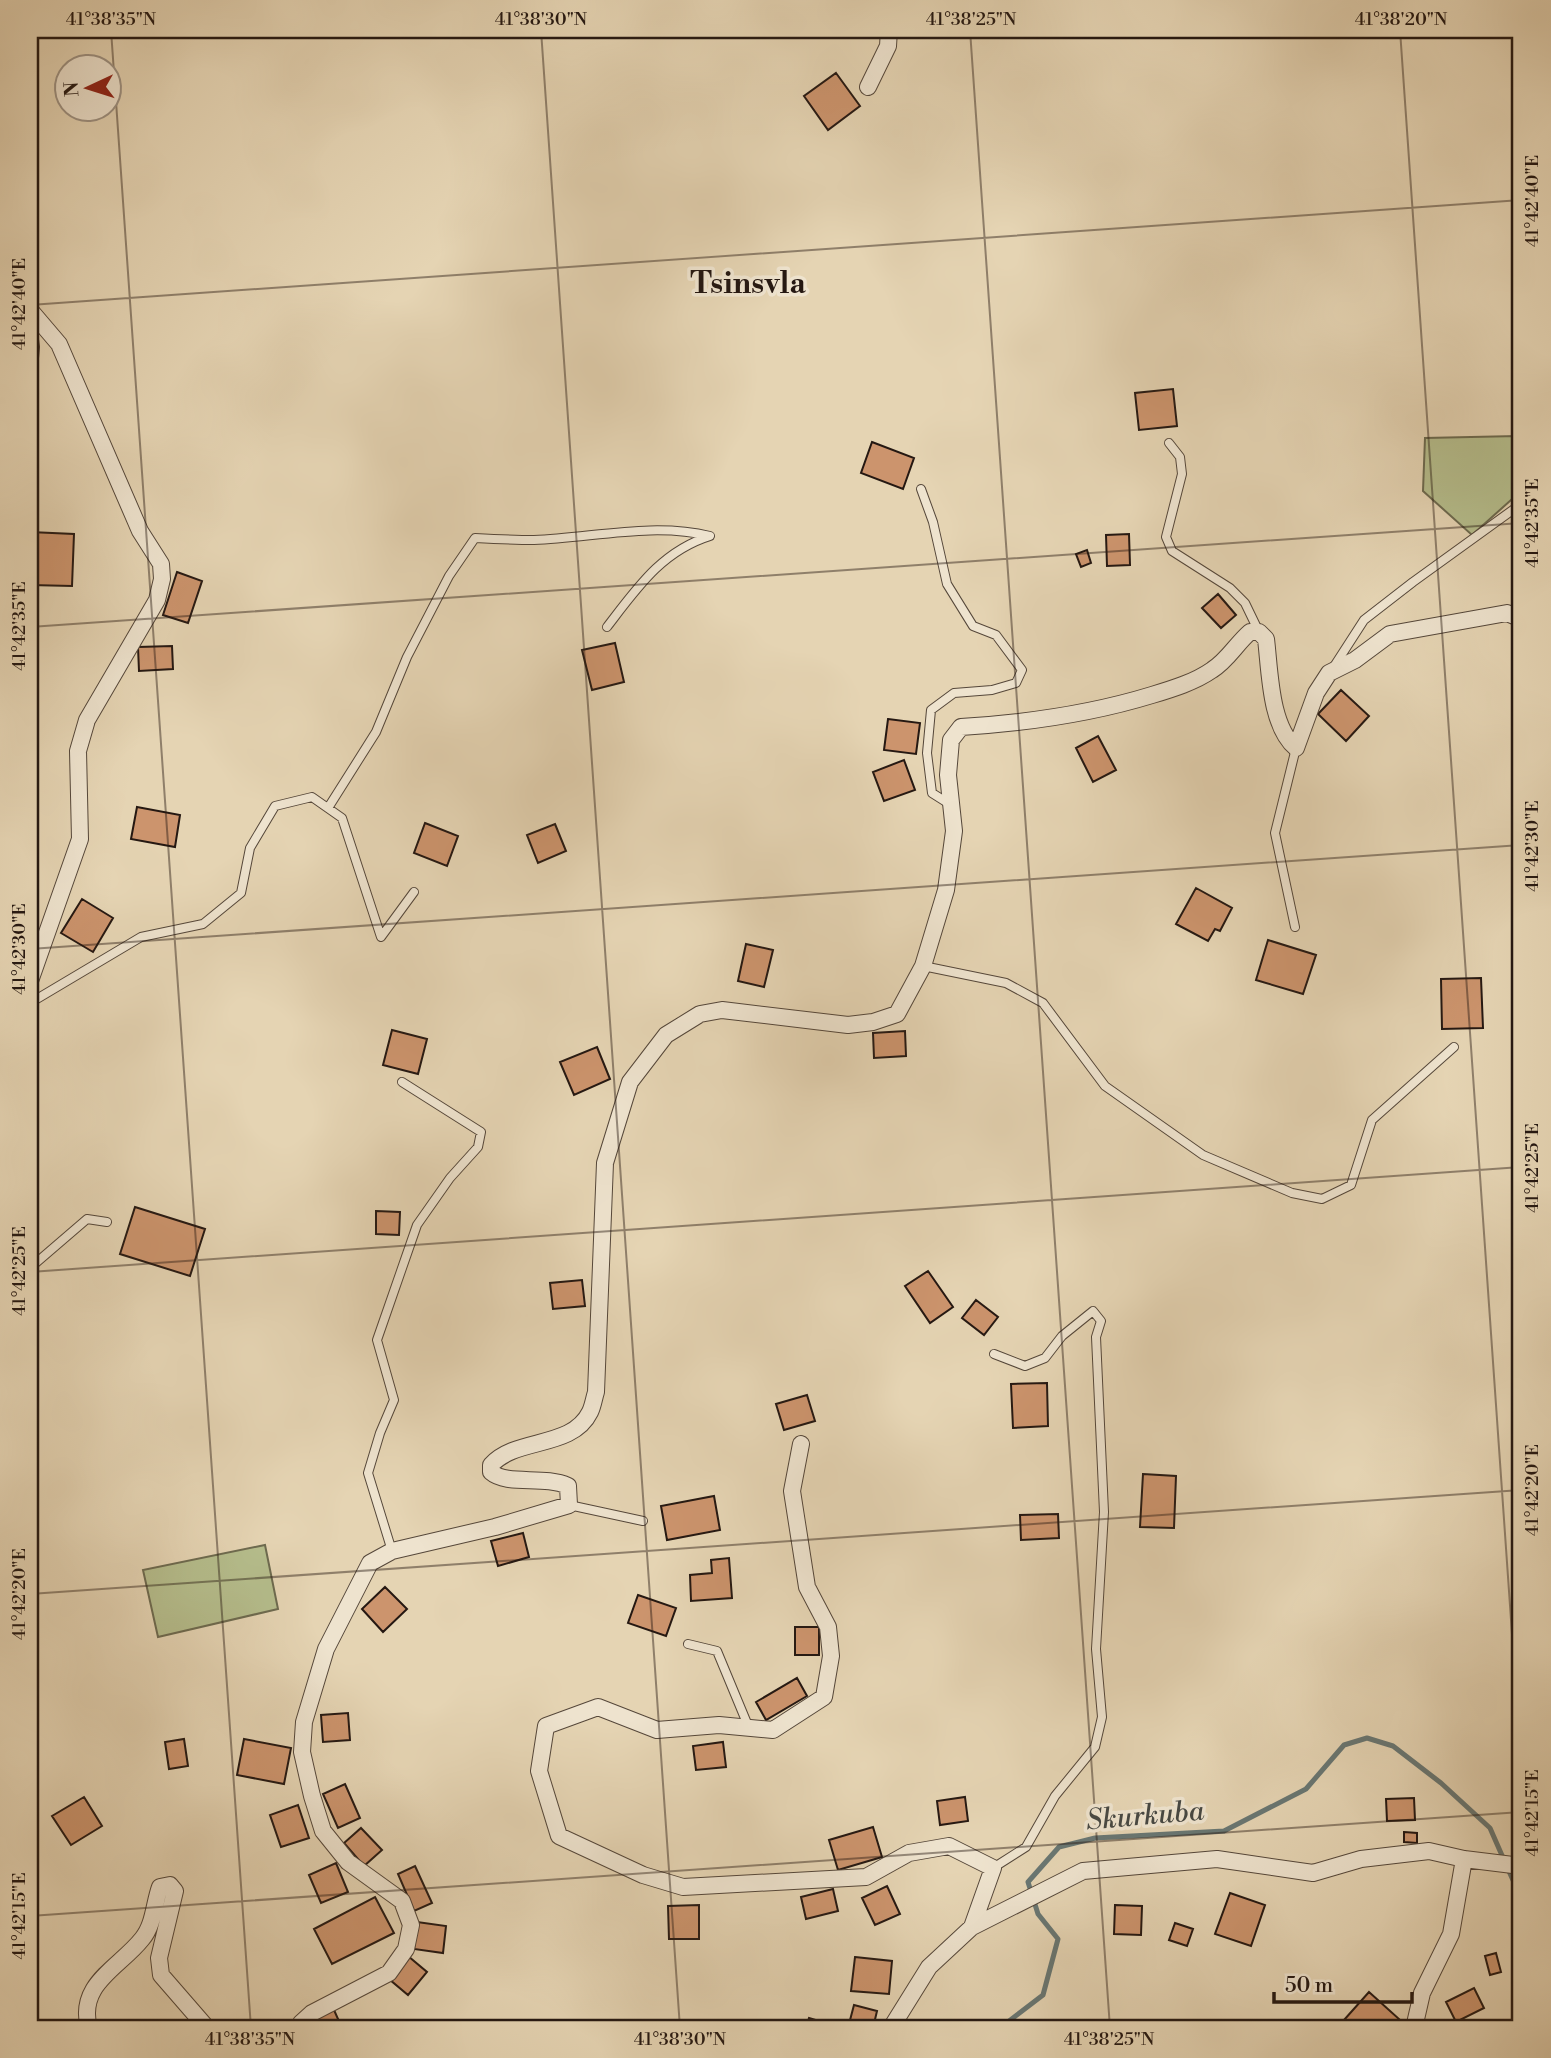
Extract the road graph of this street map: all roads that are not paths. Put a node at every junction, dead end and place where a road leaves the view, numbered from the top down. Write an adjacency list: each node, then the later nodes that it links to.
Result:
1 (889, 30): 2 (street)
2 (868, 87)
3 (30, 310): 4 (lane); 18 (street)
4 (30, 402)
5 (1169, 443): 10 (lane)
6 (921, 489): 13 (lane)
7 (1521, 504): 11 (lane)
8 (1521, 619): 11 (street)
9 (607, 627): 14 (lane)
10 (1259, 632): 12 (street); 13 (street)
11 (1329, 673): 12 (street)
12 (1296, 748): 16 (lane)
13 (951, 805): 17 (street)
14 (328, 808): 15 (lane); 19 (lane)
15 (414, 892)
16 (1295, 927)
17 (923, 966): 20 (lane); 26 (street)
18 (30, 981)
19 (30, 1003)
20 (1454, 1047)
21 (402, 1082): 28 (lane)
22 (107, 1222): 23 (lane)
23 (30, 1268)
24 (995, 1354): 33 (lane)
25 (801, 1444): 30 (street)
26 (569, 1505): 27 (lane); 28 (street)
27 (643, 1521)
28 (392, 1551): 37 (street)
29 (688, 1644): 30 (lane)
30 (749, 1728): 33 (street)
31 (1464, 1859): 32 (street); 34 (street); 39 (street)
32 (1519, 1866)
33 (993, 1868): 34 (street)
34 (972, 1927): 38 (street)
35 (89, 2028): 36 (street)
36 (207, 2028)
37 (299, 2028)
38 (891, 2028)
39 (1414, 2028)

